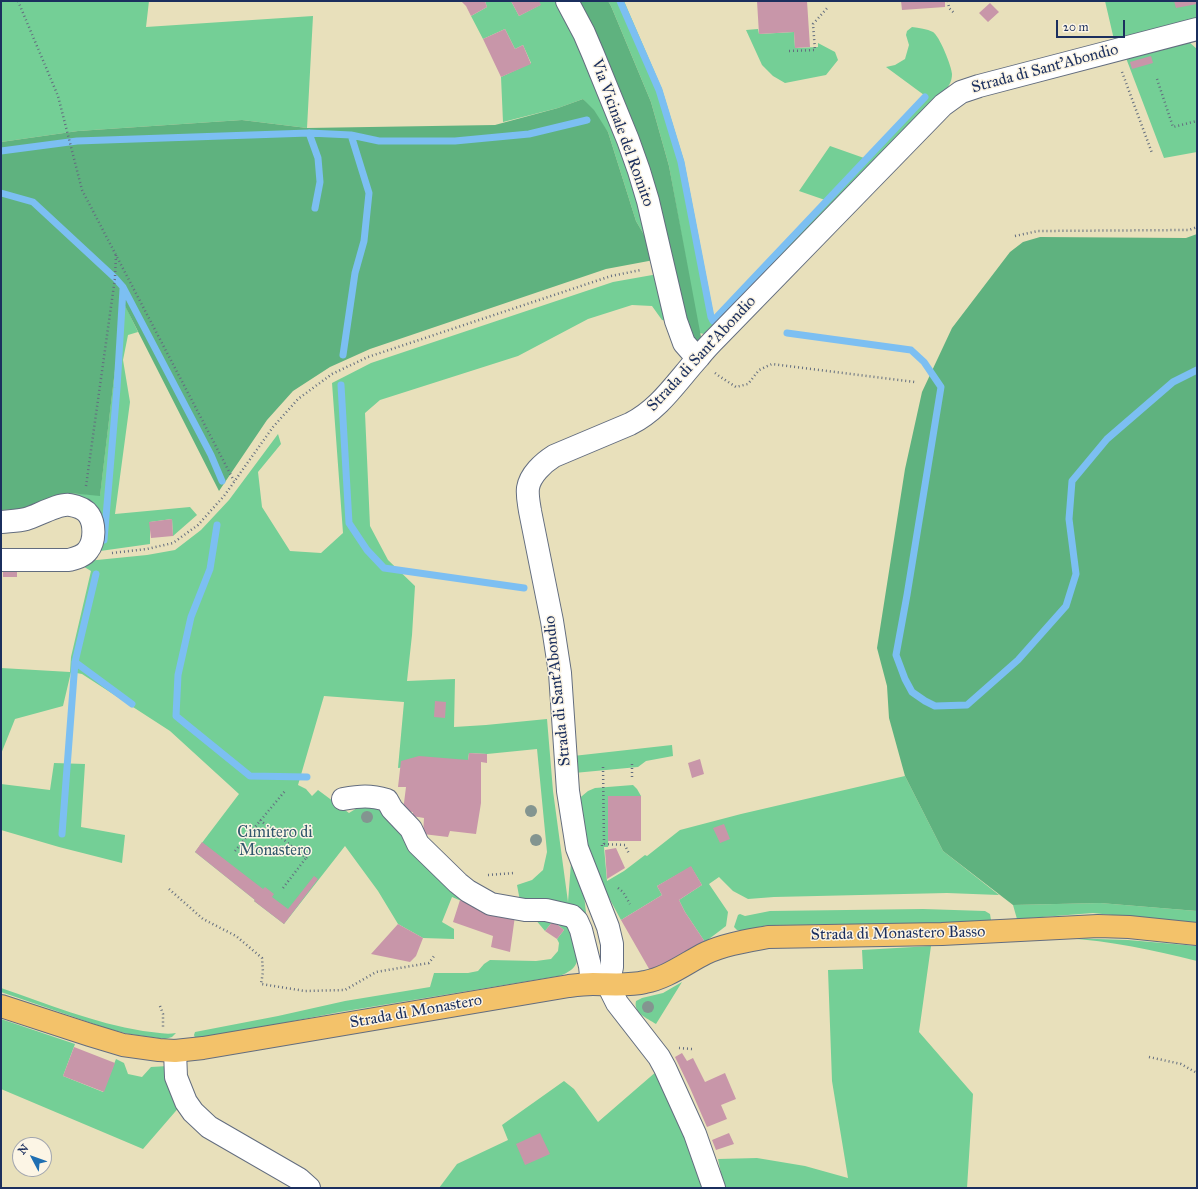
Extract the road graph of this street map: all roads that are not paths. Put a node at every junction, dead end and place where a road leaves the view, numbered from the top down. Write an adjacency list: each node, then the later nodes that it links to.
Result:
1 (567, 1): 3 (street, Via Vicinale del Romito)
2 (1197, 29): 3 (street, Strada di Sant'Abondio)
3 (699, 357): 8 (street, Strada di Sant'Abondio)
4 (1, 522): 5 (street)
5 (1, 560)
6 (343, 799): 8 (street)
7 (1197, 934): 8 (main road, Strada di Monastero Basso)
8 (600, 984): 10 (main road, Strada di Monastero); 12 (street)
9 (1, 1006): 10 (main road, Strada di Monastero)
10 (175, 1051): 11 (street)
11 (309, 1188)
12 (714, 1188)

